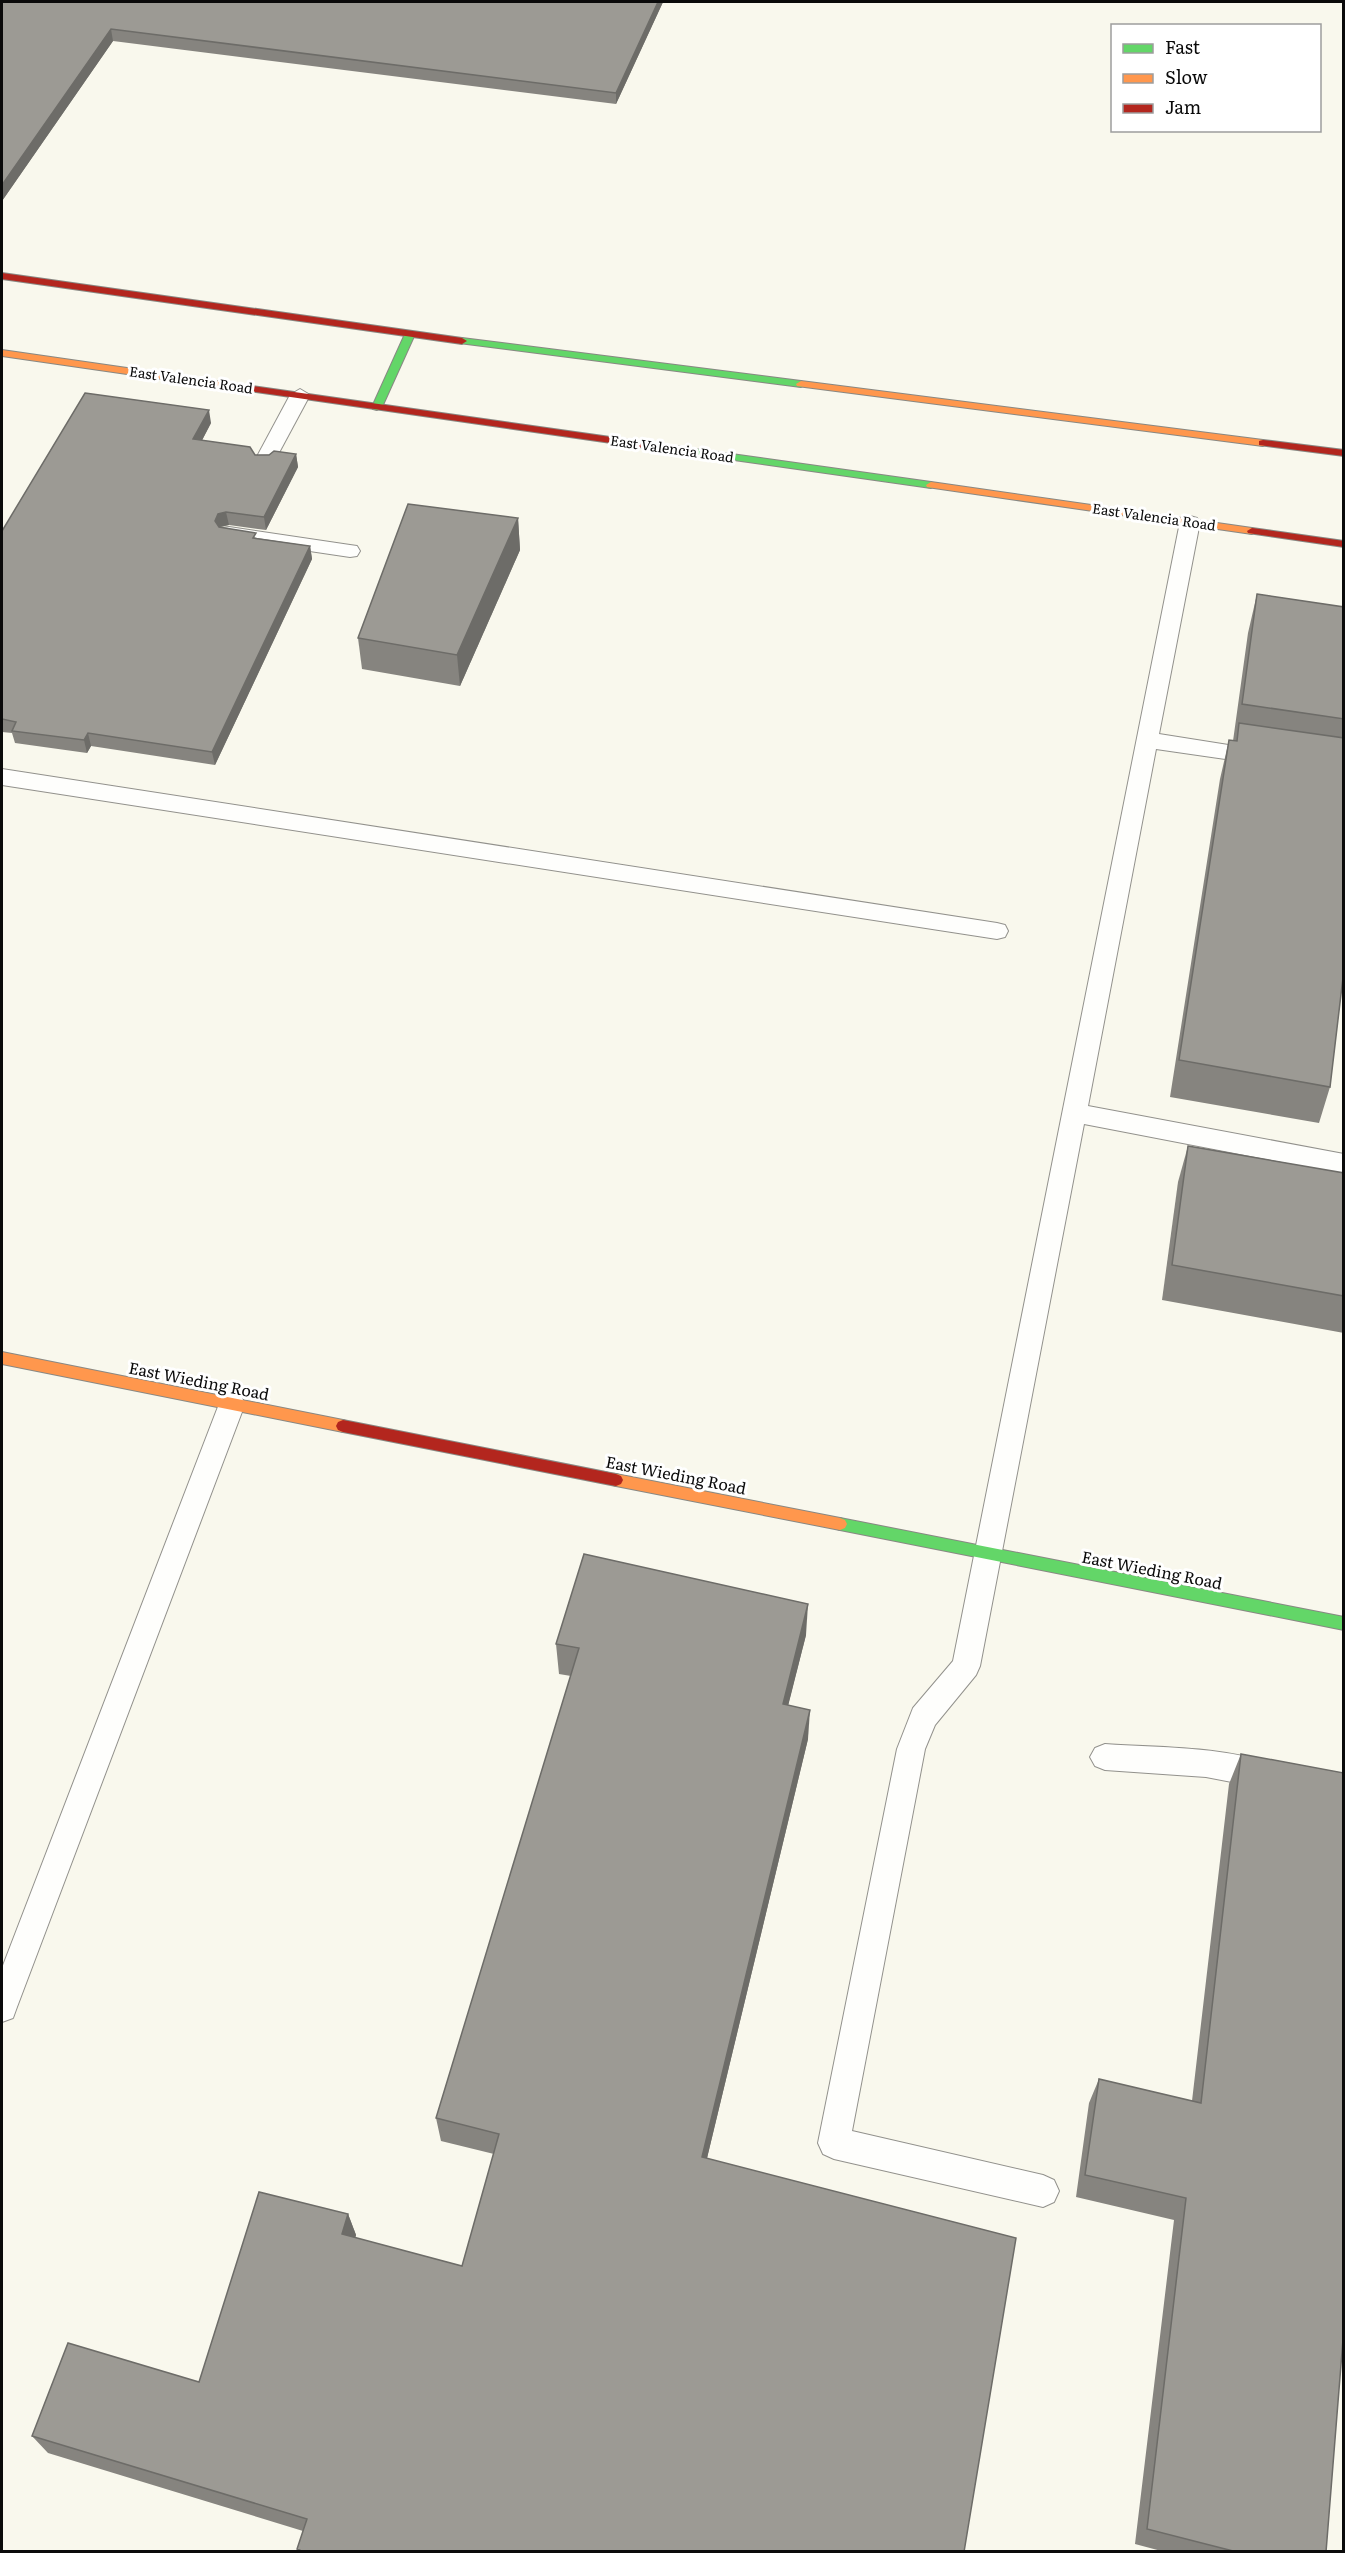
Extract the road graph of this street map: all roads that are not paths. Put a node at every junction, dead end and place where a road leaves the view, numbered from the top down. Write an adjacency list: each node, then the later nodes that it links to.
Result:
1 (2, 276): 2 (main road)
2 (410, 334): 5 (main road); 6 (main road)
3 (2, 353): 4 (main road, East Valencia Road)
4 (300, 396): 5 (main road, East Valencia Road); 7 (lane)
5 (377, 406): 8 (main road, East Valencia Road)
6 (1344, 453)
7 (264, 462)
8 (1190, 522): 10 (main road, East Valencia Road); 12 (lane)
9 (229, 533): 11 (lane)
10 (1344, 544)
11 (350, 551)
12 (1147, 740): 13 (lane); 16 (lane)
13 (1286, 761)
14 (2, 777): 15 (lane)
15 (997, 931)
16 (1073, 1113): 17 (lane); 20 (lane)
17 (1344, 1164)
18 (2, 1358): 19 (main road, East Wieding Road)
19 (232, 1404): 20 (main road, East Wieding Road); 24 (lane)
20 (990, 1554): 21 (main road, East Wieding Road); 25 (lane)
21 (1344, 1624)
22 (1105, 1757): 23 (lane)
23 (1298, 1782)
24 (2, 2007)
25 (1043, 2191)

